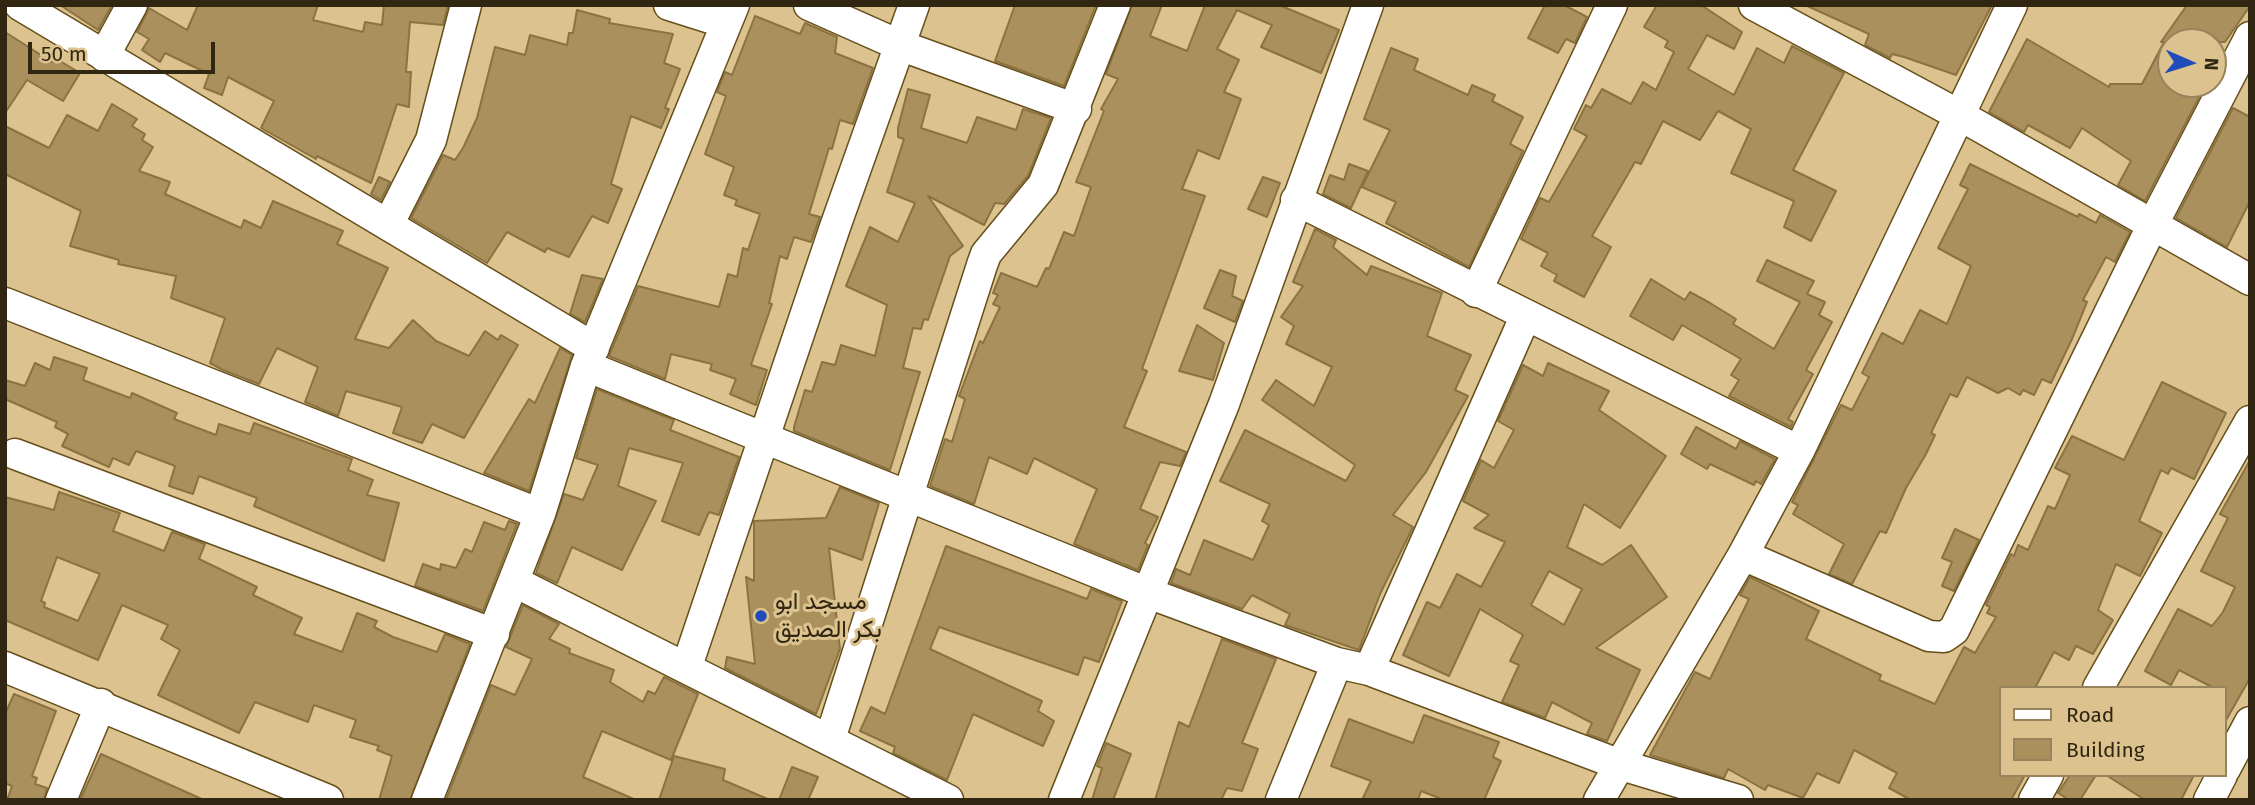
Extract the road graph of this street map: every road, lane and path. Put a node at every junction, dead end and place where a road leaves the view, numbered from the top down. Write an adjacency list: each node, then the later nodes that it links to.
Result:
1 (20, 5): 15 (street)
2 (132, 5): 15 (street)
3 (466, 5): 20 (street)
4 (669, 5): 12 (street)
5 (809, 5): 14 (street)
6 (914, 5): 14 (street)
7 (1115, 5): 16 (street)
8 (1368, 5): 18 (street)
9 (1612, 5): 22 (street)
10 (1754, 5): 17 (street)
11 (2012, 5): 17 (street)
12 (730, 14): 25 (street)
13 (2250, 37): 19 (street)
14 (900, 45): 16 (street); 27 (street)
15 (104, 55): 20 (street)
16 (1076, 109): 30 (street)
17 (1961, 116): 19 (street); 28 (street)
18 (1296, 200): 22 (street); 34 (street)
19 (2153, 223): 21 (street); 32 (street)
20 (388, 225): 25 (street)
21 (2250, 281)
22 (1476, 292): 24 (street)
23 (5, 303): 31 (street)
24 (1525, 317): 28 (street); 39 (street)
25 (590, 357): 27 (street); 31 (street)
26 (2250, 421): 40 (street)
27 (764, 439): 30 (street); 37 (street)
28 (1799, 451): 32 (street)
29 (15, 454): 35 (street)
30 (909, 497): 34 (street); 43 (street)
31 (540, 514): 33 (street)
32 (1743, 555): 44 (street)
33 (515, 582): 35 (street); 37 (street)
34 (1148, 593): 36 (street); 52 (street)
35 (494, 634): 50 (street)
36 (1336, 663): 39 (street); 53 (street)
37 (687, 666): 43 (street)
38 (5, 667): 41 (street)
39 (1369, 670): 44 (street)
40 (2099, 686)
41 (100, 704): 48 (street); 49 (street)
42 (2250, 723): 45 (street)
43 (830, 739): 51 (street)
44 (1618, 764): 54 (street); 55 (street)
45 (2227, 765)
46 (2047, 777): 56 (street)
47 (2221, 777): 57 (street)
48 (61, 800)
49 (328, 800)
50 (427, 800)
51 (948, 800)
52 (1064, 800)
53 (1281, 800)
54 (1599, 800)
55 (1738, 800)
56 (2034, 800)
57 (2209, 800)

